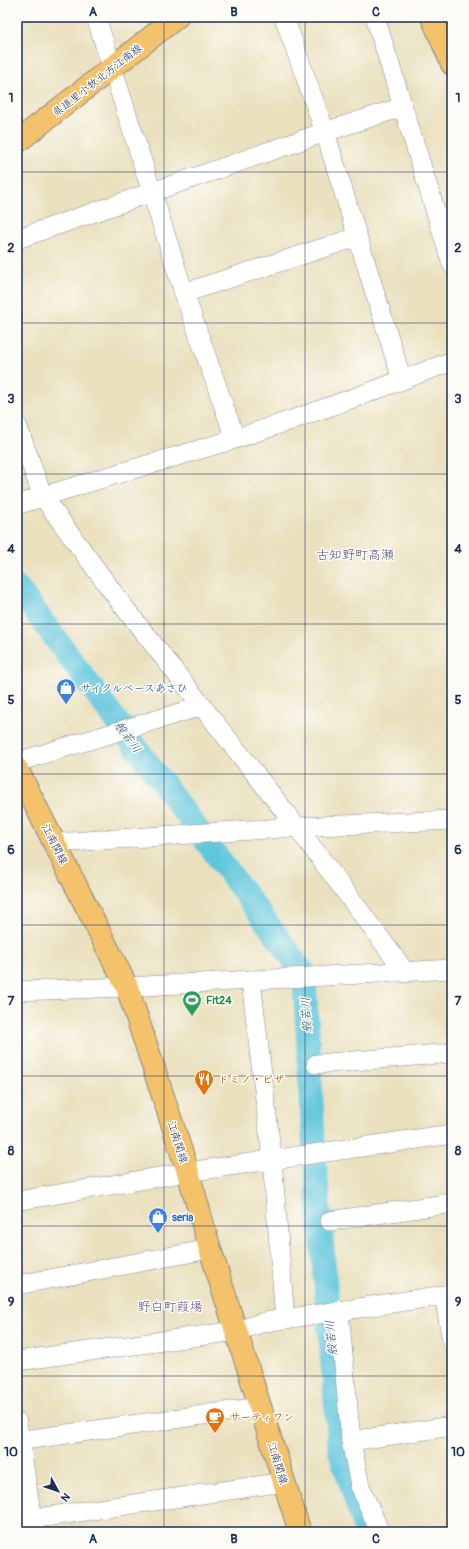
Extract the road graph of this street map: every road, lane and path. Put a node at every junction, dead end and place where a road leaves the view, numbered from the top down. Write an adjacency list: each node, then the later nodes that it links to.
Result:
1 (96, 17): 7 (street)
2 (177, 17): 7 (main road, 県道里小牧北方江南線)
3 (284, 17): 9 (street)
4 (375, 17): 8 (street)
5 (432, 17): 6 (main road)
6 (452, 64)
7 (113, 68): 10 (main road, 県道里小牧北方江南線); 11 (street)
8 (402, 107): 9 (street); 14 (street)
9 (325, 132): 11 (street); 12 (street)
10 (17, 142)
11 (153, 193): 13 (street); 15 (street)
12 (358, 237): 15 (street); 17 (street)
13 (17, 239)
14 (452, 264)
15 (184, 293): 19 (street)
16 (452, 361): 17 (street)
17 (402, 380): 19 (street)
18 (17, 425): 20 (street)
19 (235, 438): 20 (street)
20 (43, 497): 21 (street); 22 (street)
21 (17, 505)
22 (202, 706): 23 (street); 26 (street)
23 (17, 762)
24 (17, 769): 27 (main road, 江南関線)
25 (452, 820): 26 (street)
26 (297, 827): 27 (street); 29 (street)
27 (55, 843): 31 (main road, 江南関線)
28 (452, 969): 29 (street)
29 (406, 973): 30 (street)
30 (251, 980): 31 (street); 36 (street)
31 (126, 987): 32 (street); 37 (main road, 江南関線)
32 (17, 991)
33 (452, 1053): 34 (street)
34 (316, 1064)
35 (452, 1134): 36 (street)
36 (272, 1159): 37 (street); 45 (street)
37 (188, 1172): 38 (street); 41 (main road, 江南関線)
38 (17, 1201)
39 (452, 1203): 40 (street)
40 (330, 1221)
41 (210, 1249): 42 (street); 46 (main road, 江南関線)
42 (17, 1284)
43 (448, 1295): 44 (street); 47 (street)
44 (339, 1311): 45 (street); 53 (street)
45 (285, 1319): 46 (street)
46 (236, 1331): 48 (street); 49 (main road, 江南関線)
47 (452, 1342)
48 (17, 1362)
49 (260, 1407): 52 (street); 54 (main road, 江南関線)
50 (17, 1422): 52 (street)
51 (452, 1426): 53 (street)
52 (18, 1441): 55 (street)
53 (351, 1441): 57 (street)
54 (284, 1482): 55 (street); 56 (main road, 江南関線)
55 (28, 1524)
56 (300, 1532)
57 (380, 1532)

